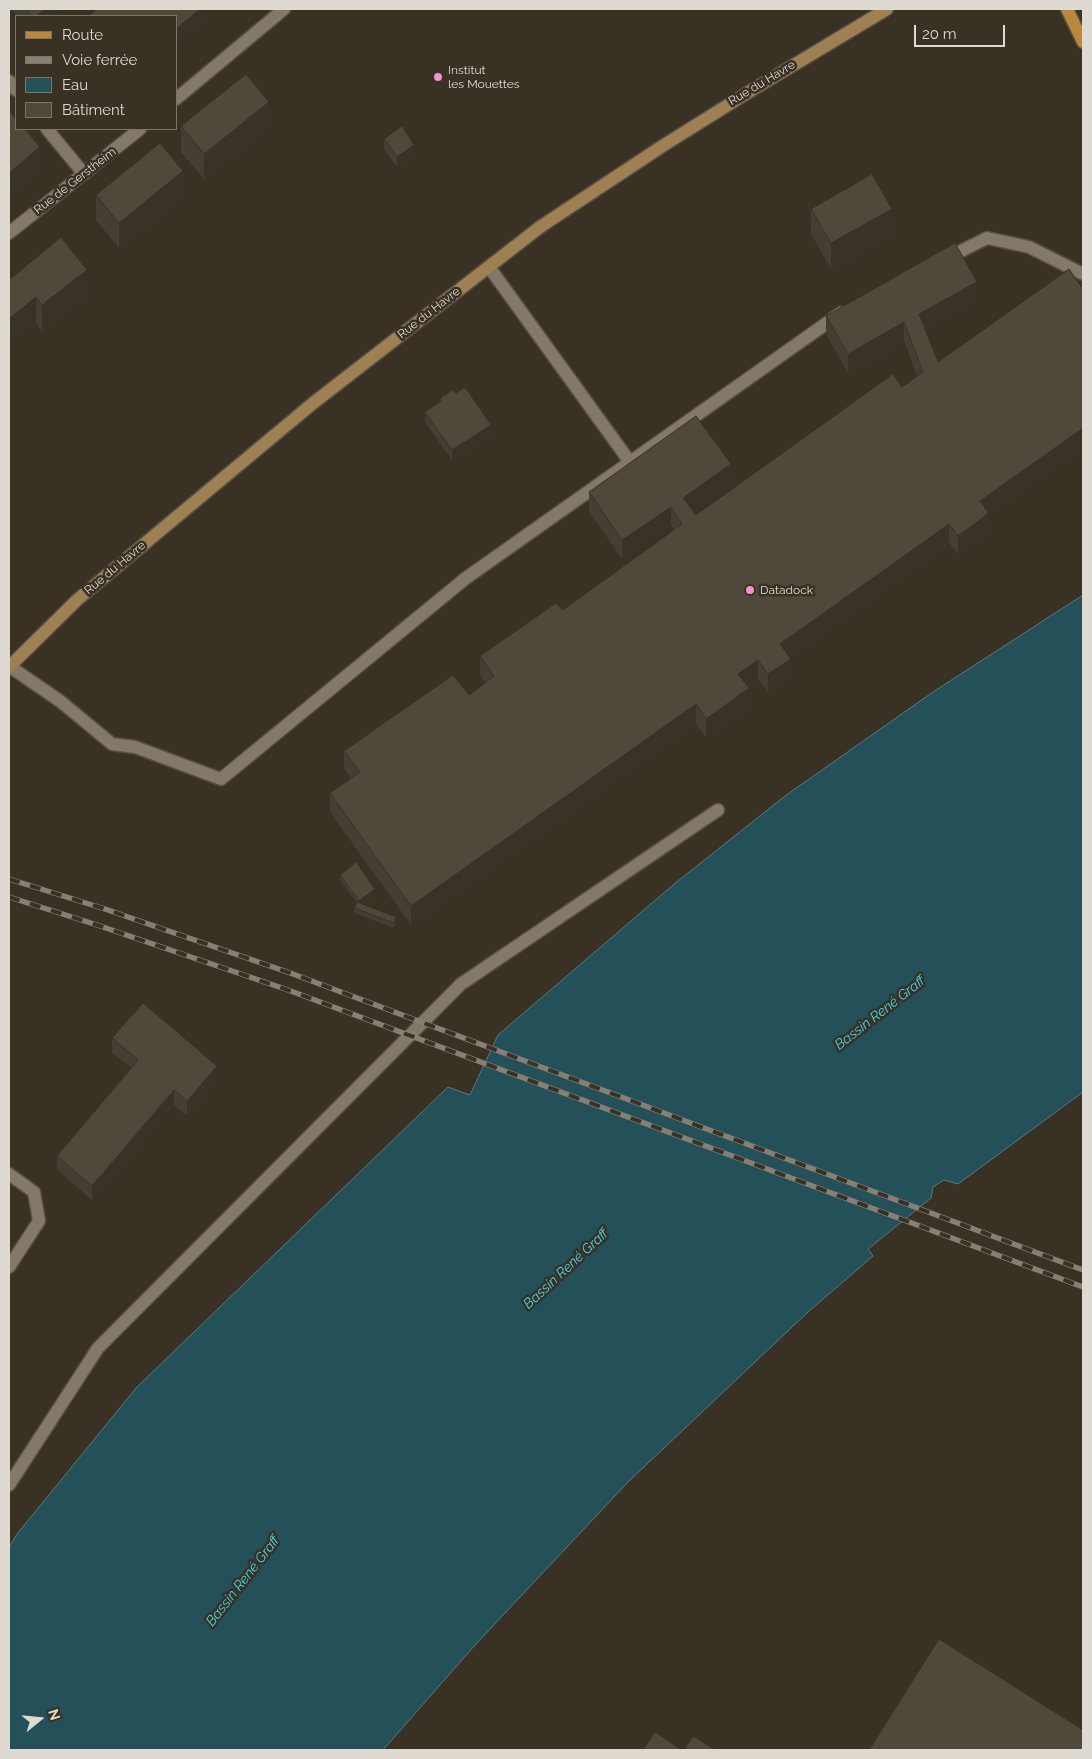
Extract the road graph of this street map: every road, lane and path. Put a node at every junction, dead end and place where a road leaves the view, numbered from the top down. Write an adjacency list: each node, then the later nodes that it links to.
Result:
1 (284, 9): 5 (street)
2 (887, 9): 11 (main road, Rue du Havre)
3 (1067, 9): 4 (main road)
4 (1083, 42)
5 (178, 97)
6 (48, 130): 8 (street)
7 (139, 130): 8 (street, Rue de Gerstheim)
8 (84, 174): 9 (street, Rue de Gerstheim)
9 (9, 233)
10 (936, 264): 12 (street)
11 (490, 266): 14 (street); 15 (main road, Rue du Havre)
12 (1083, 274)
13 (852, 307): 14 (street)
14 (630, 462): 15 (street)
15 (9, 666)
16 (718, 810): 19 (street)
17 (9, 1174): 18 (street)
18 (9, 1267)
19 (9, 1485)

